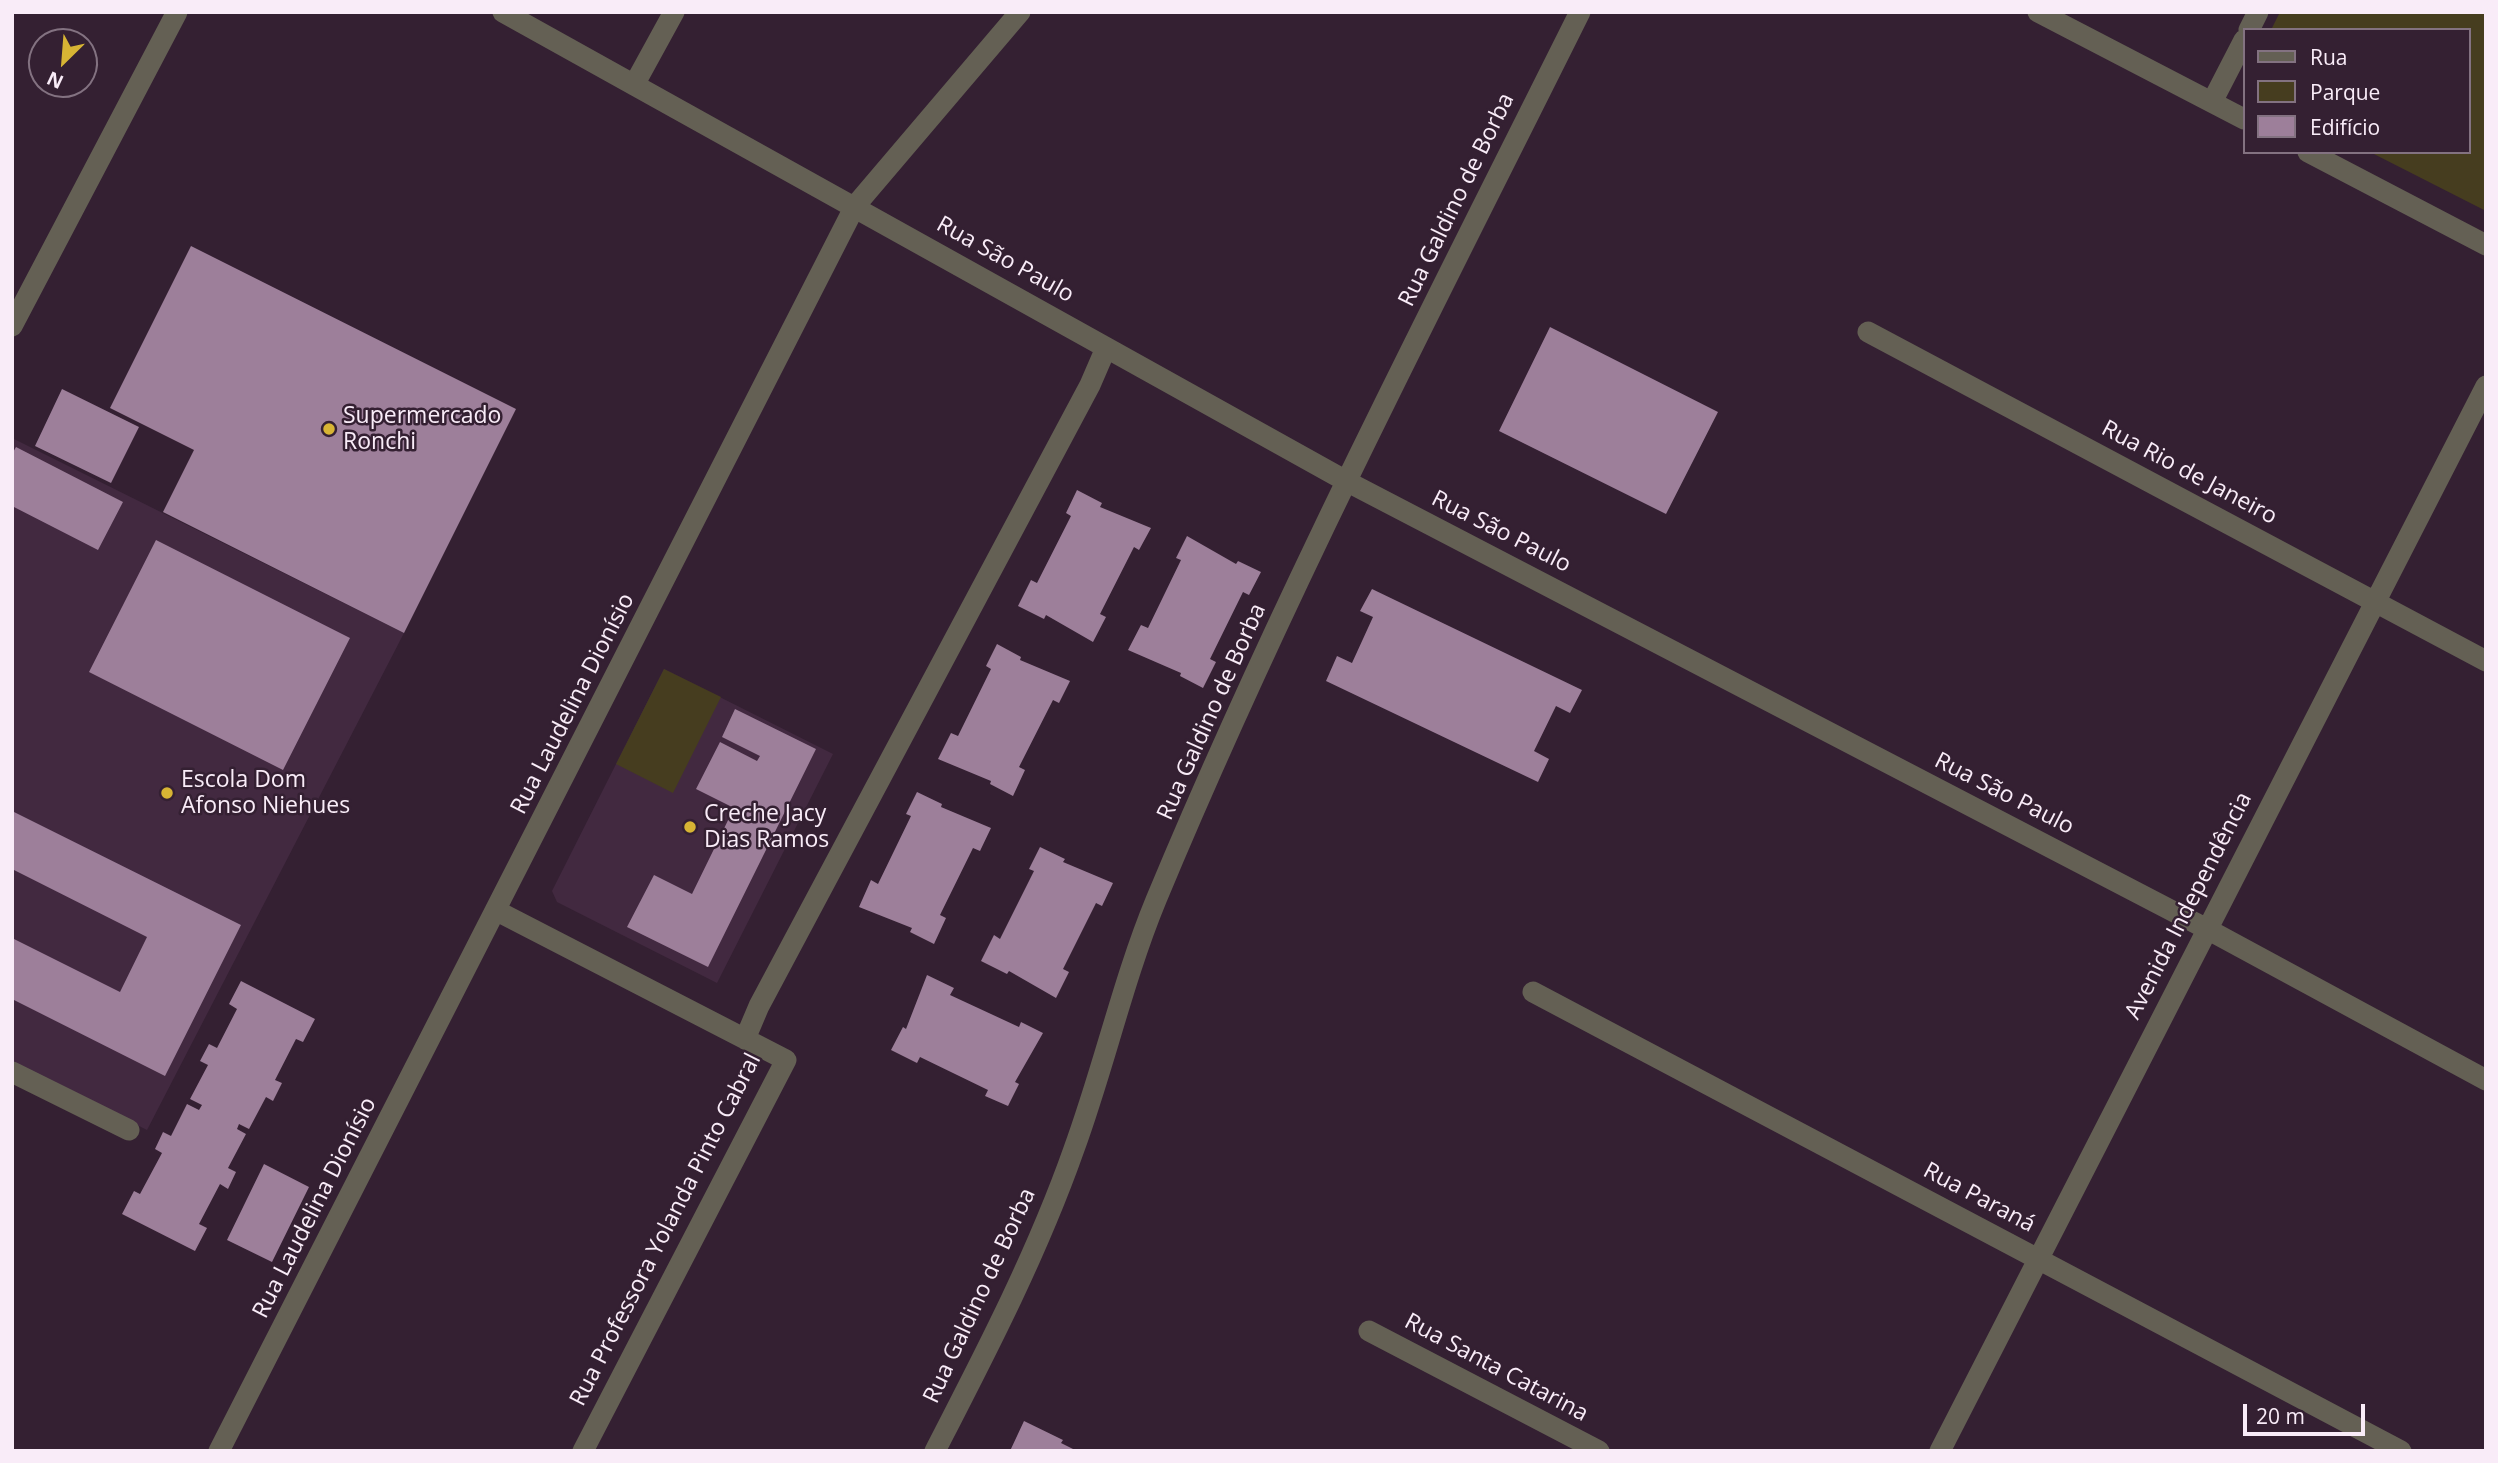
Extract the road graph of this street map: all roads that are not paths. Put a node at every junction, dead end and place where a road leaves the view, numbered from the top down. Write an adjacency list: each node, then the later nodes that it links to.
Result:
1 (177, 12): 16 (street)
2 (503, 12): 10 (street, Rua São Paulo)
3 (674, 12): 10 (street)
4 (1020, 12): 14 (street, Rua Laudelina Dionísio)
5 (1580, 12): 20 (street, Rua Galdino de Borba)
6 (2038, 12): 11 (street)
7 (2258, 12): 8 (street)
8 (2250, 28)
9 (2242, 44): 11 (street)
10 (634, 85): 14 (street, Rua São Paulo)
11 (2212, 102): 12 (street)
12 (2242, 118)
13 (2312, 154): 15 (street)
14 (855, 206): 18 (street, Rua São Paulo); 23 (street, Rua Laudelina Dionísio)
15 (2486, 245)
16 (12, 326)
17 (1868, 332): 21 (street, Rua Rio de Janeiro)
18 (1106, 348): 20 (street, Rua São Paulo); 26 (street)
19 (2486, 386): 21 (street, Avenida Independência)
20 (1346, 481): 24 (street, Rua São Paulo); 34 (street, Rua Galdino de Borba)
21 (2375, 602): 22 (street, Rua Rio de Janeiro); 24 (street, Avenida Independência)
22 (2486, 661)
23 (497, 911): 26 (street, Rua Professora Yolanda Pinto Cabral); 32 (street, Rua Laudelina Dionísio)
24 (2207, 929): 28 (street, Rua São Paulo); 30 (street, Avenida Independência)
25 (1533, 992): 30 (street, Rua Paraná)
26 (745, 1039): 33 (street, Rua Professora Yolanda Pinto Cabral)
27 (12, 1072): 29 (street)
28 (2486, 1080)
29 (129, 1130)
30 (2039, 1259): 36 (street, Avenida Independência); 37 (street, Rua Paraná)
31 (1369, 1331): 35 (street, Rua Santa Catarina)
32 (219, 1451)
33 (583, 1451)
34 (935, 1451)
35 (1599, 1451)
36 (1940, 1451)
37 (2402, 1451)

